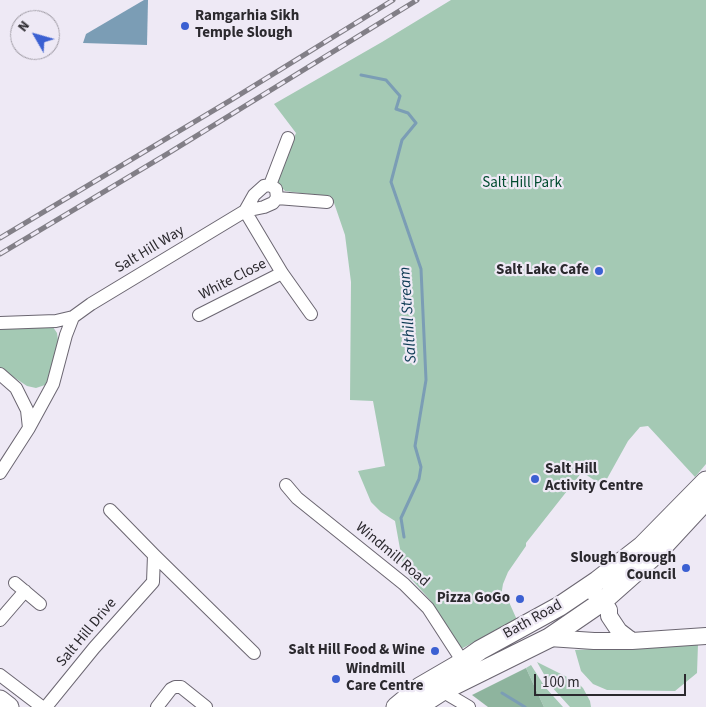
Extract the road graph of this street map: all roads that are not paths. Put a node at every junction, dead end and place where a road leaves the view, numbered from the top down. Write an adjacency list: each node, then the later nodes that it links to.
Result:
1 (288, 138): 2 (street)
2 (270, 185): 3 (street); 5 (street, Salt Hill Way)
3 (278, 198): 4 (street); 5 (street, Salt Hill Way)
4 (327, 202)
5 (245, 211): 6 (street, White Close); 9 (street, Salt Hill Way)
6 (282, 273): 7 (street, White Close); 8 (street, White Close)
7 (311, 314)
8 (199, 316)
9 (73, 317): 10 (street, Salt Hill Way); 12 (street)
10 (0, 323)
11 (0, 374): 12 (street)
12 (29, 428): 13 (street)
13 (0, 472)
14 (706, 481): 21 (main road, Bath Road)
15 (286, 485): 30 (street, Windmill Road)
16 (706, 500): 23 (main road, Bath Road)
17 (110, 510): 18 (street)
18 (154, 556): 19 (street); 20 (street)
19 (177, 577): 20 (street); 29 (street)
20 (153, 582): 37 (street, Salt Hill Drive)
21 (586, 589): 23 (main road); 30 (main road, Bath Road)
22 (40, 604): 24 (street)
23 (606, 609): 26 (main road, Bath Road); 27 (main road); 28 (main road)
24 (0, 620)
25 (706, 636): 28 (main road)
26 (549, 638): 27 (main road); 30 (main road, Bath Road)
27 (594, 641): 28 (main road)
28 (632, 641)
29 (254, 653)
30 (470, 671): 32 (main road, Bath Road); 34 (street); 40 (main road, Bath Road)
31 (0, 675): 36 (street)
32 (442, 691): 34 (street); 41 (main road, Bath Road)
33 (0, 700): 35 (main road)
34 (467, 706)
35 (9, 707)
36 (42, 707)
37 (46, 707)
38 (157, 707): 39 (street)
39 (206, 707)
40 (396, 707)
41 (417, 707)

